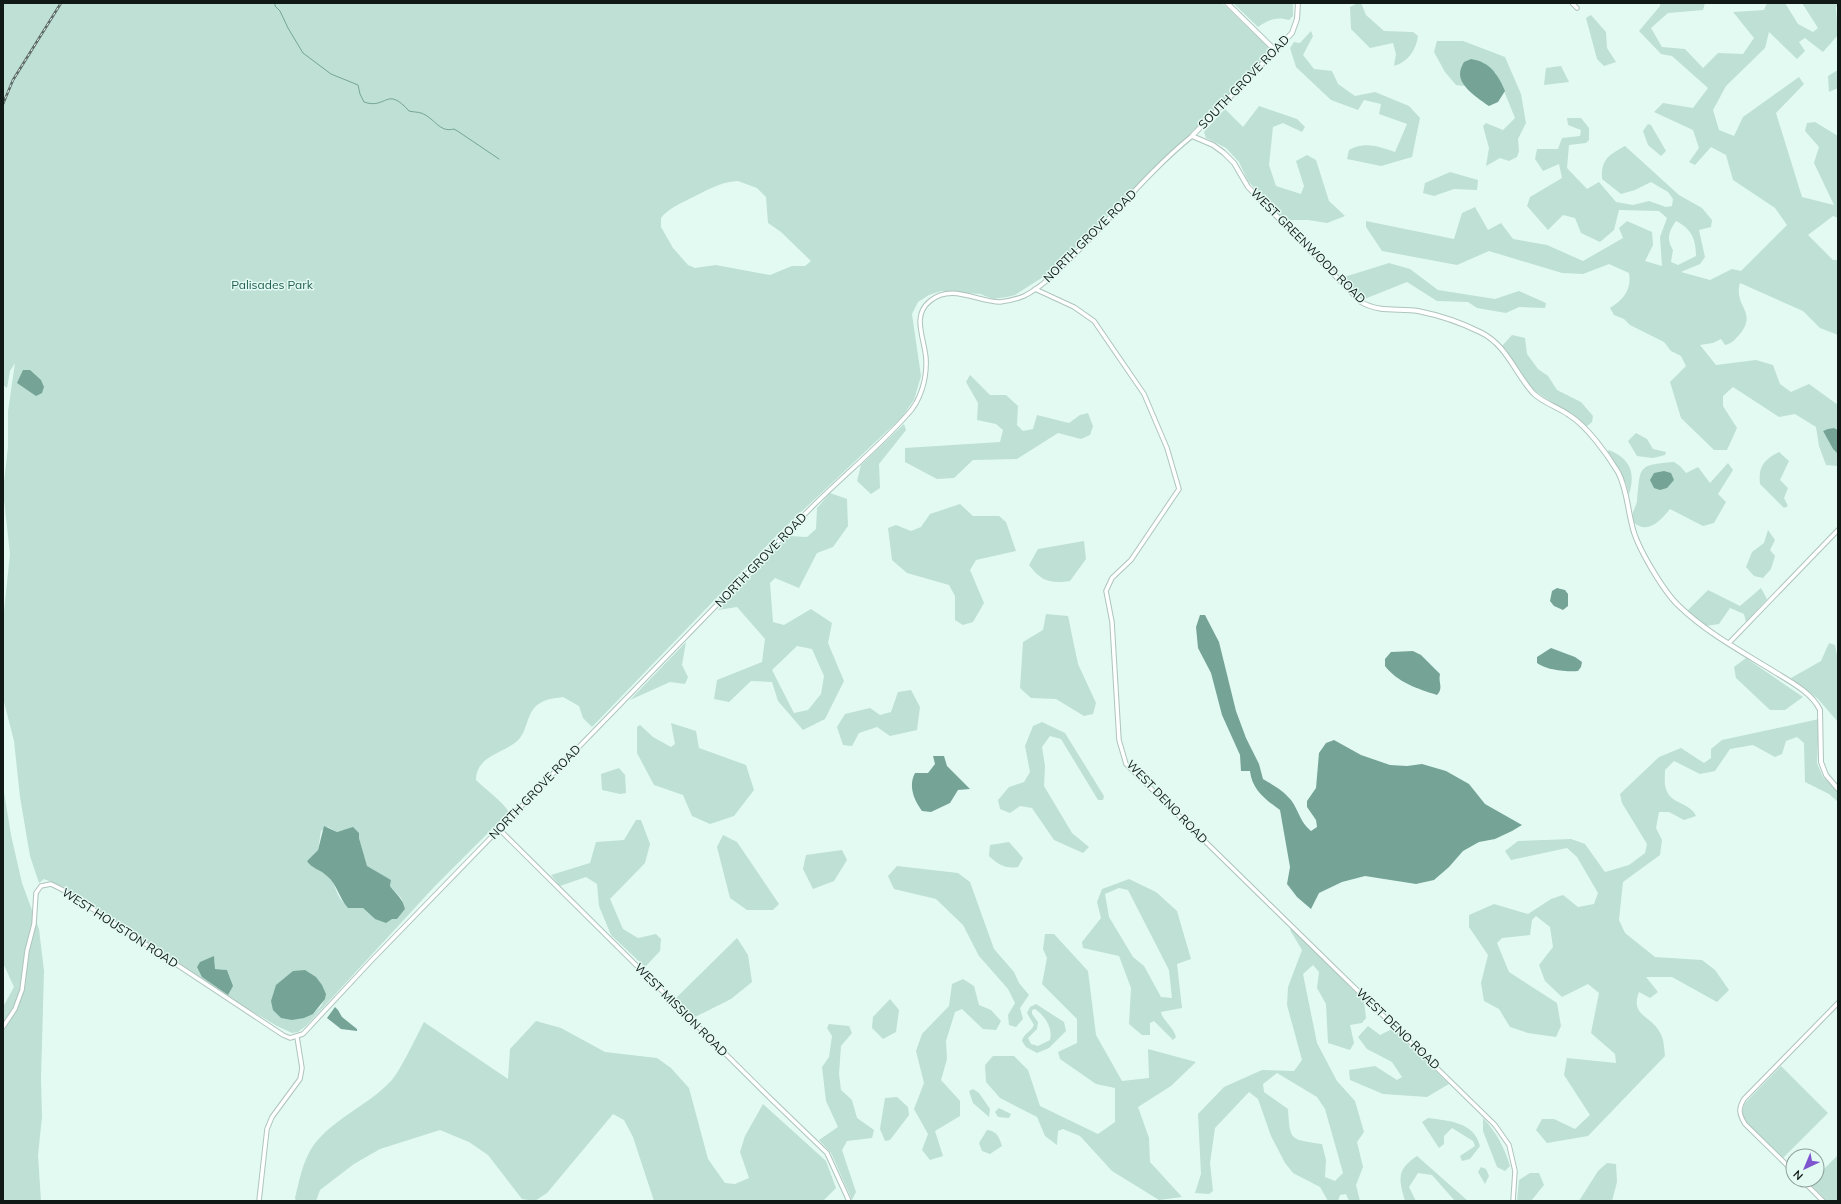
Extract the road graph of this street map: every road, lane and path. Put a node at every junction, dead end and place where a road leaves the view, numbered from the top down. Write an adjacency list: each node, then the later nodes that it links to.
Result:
1 (1227, 3): 5 (street)
2 (1298, 3): 5 (street, SOUTH GROVE ROAD)
3 (1572, 3): 4 (street)
4 (1577, 8)
5 (1276, 50): 6 (street, SOUTH GROVE ROAD)
6 (1192, 136): 7 (street, NORTH GROVE ROAD); 9 (street, WEST GREENWOOD ROAD)
7 (1035, 289): 11 (street, NORTH GROVE ROAD); 19 (street, WEST DENO ROAD)
8 (1838, 530): 9 (street)
9 (1729, 643): 10 (street, WEST GREENWOOD ROAD)
10 (1838, 789)
11 (499, 829): 14 (street, NORTH GROVE ROAD); 18 (street, WEST MISSION ROAD)
12 (1838, 1003): 15 (street)
13 (3, 1027): 14 (street, WEST HOUSTON ROAD)
14 (297, 1037): 17 (street)
15 (1785, 1163)
16 (1810, 1188): 20 (street)
17 (259, 1201)
18 (849, 1201)
19 (1513, 1201)
20 (1823, 1201)

